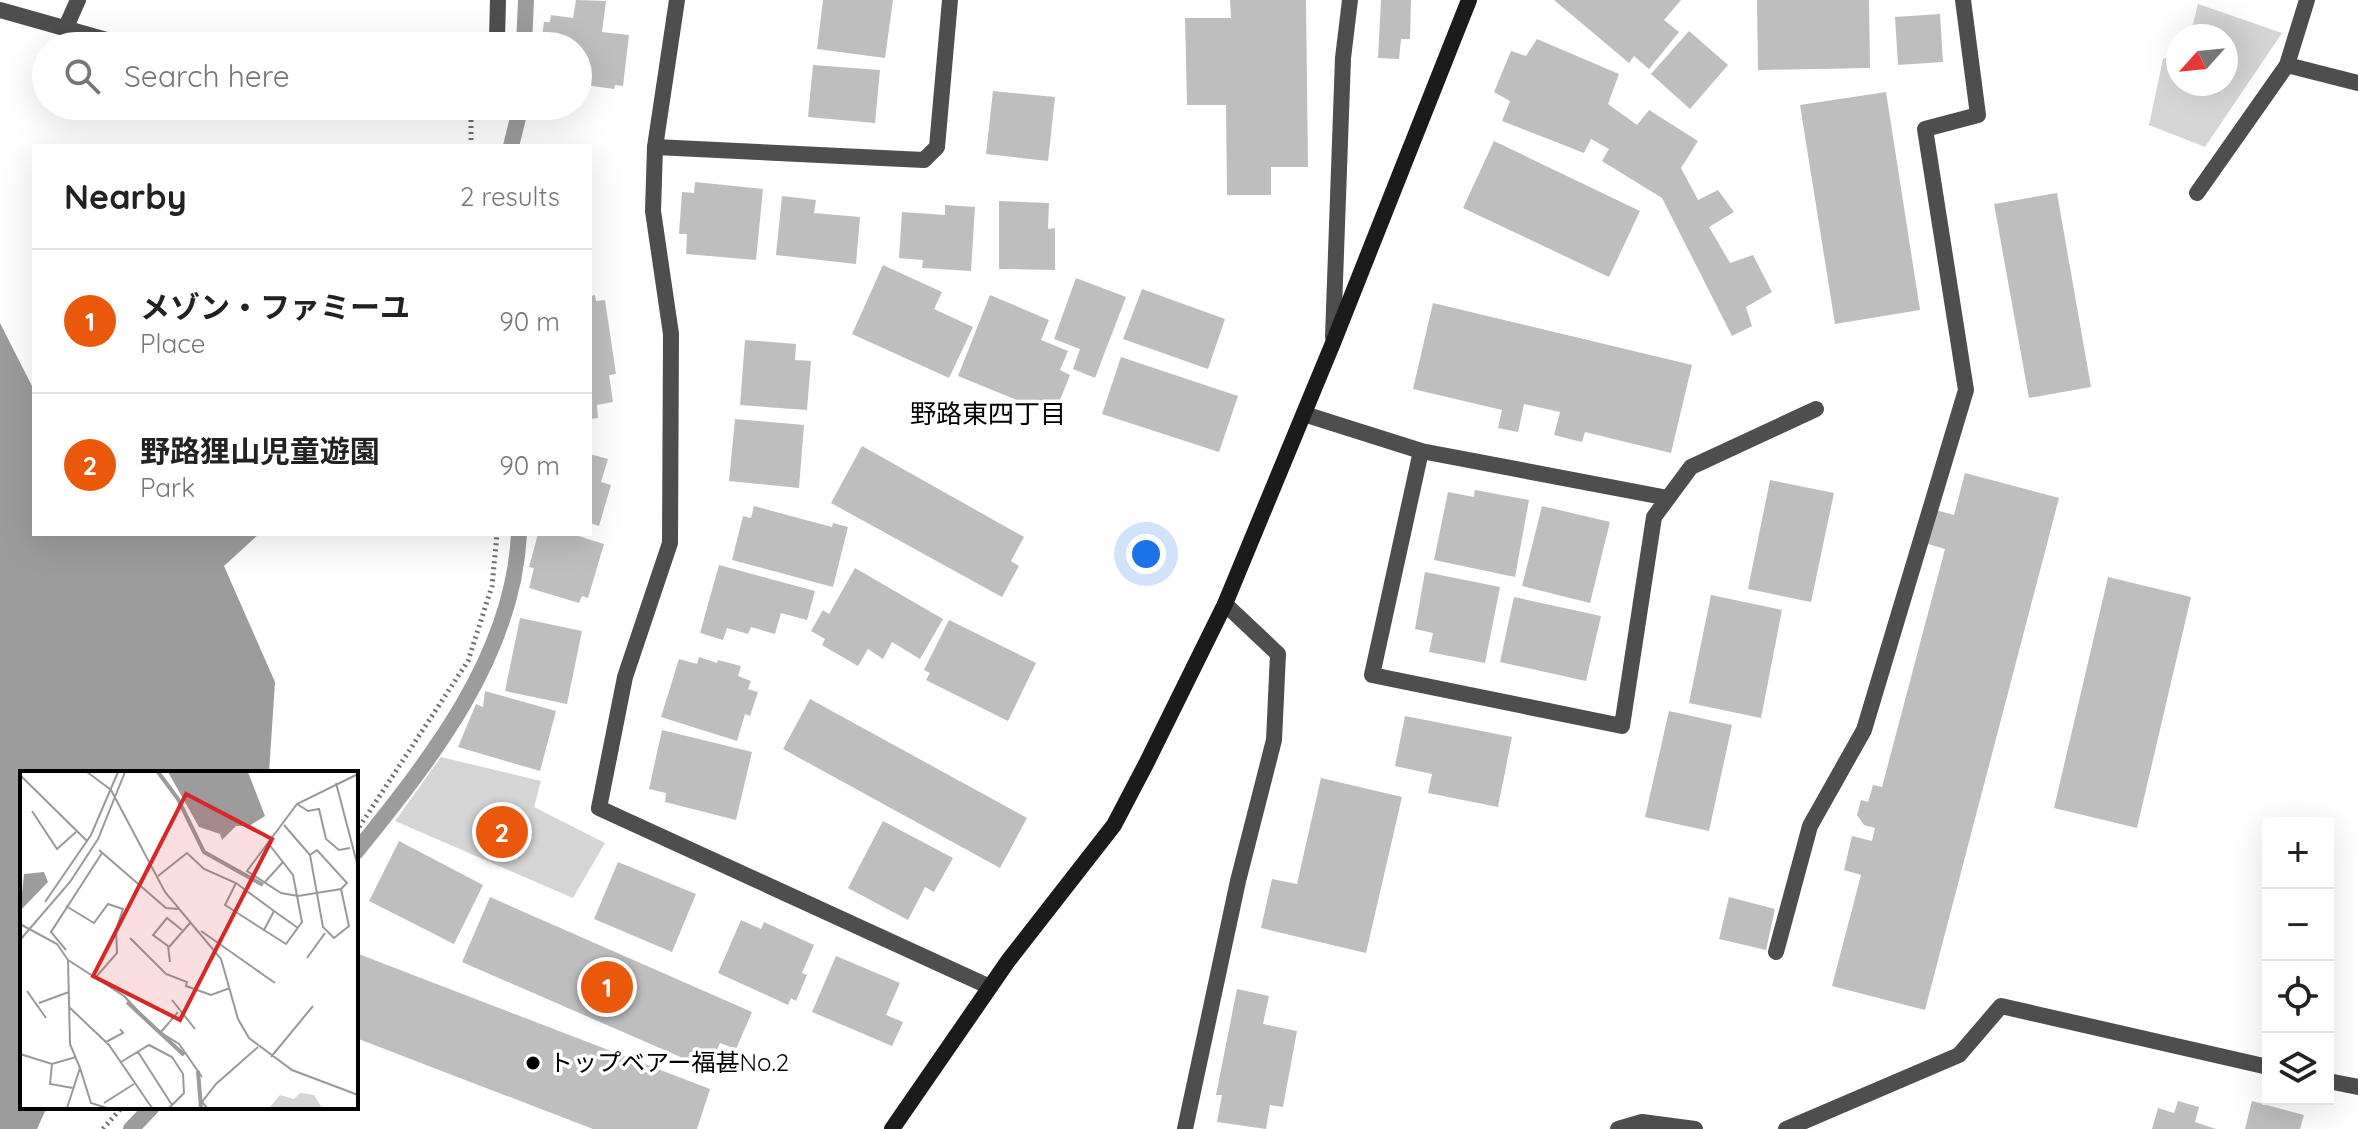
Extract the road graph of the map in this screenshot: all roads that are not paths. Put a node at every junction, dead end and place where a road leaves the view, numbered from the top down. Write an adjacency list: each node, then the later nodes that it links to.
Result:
1 (78, 0): 10 (street)
2 (498, 0): 12 (street)
3 (677, 0): 15 (street)
4 (950, 0): 15 (street)
5 (1350, 0): 17 (street)
6 (1469, 0): 17 (street)
7 (1963, 0): 23 (street)
8 (2307, 0): 13 (street)
9 (0, 10): 10 (street)
10 (66, 27): 11 (street)
11 (82, 32)
12 (497, 32)
13 (2287, 65): 14 (street); 16 (street)
14 (2358, 83)
15 (655, 147): 24 (street)
16 (2197, 193)
17 (1333, 343): 19 (street)
18 (1816, 409): 21 (street)
19 (1304, 414): 20 (street); 22 (street)
20 (1421, 451): 21 (street); 21 (street)
21 (1668, 498)
22 (1225, 604): 24 (street); 29 (street)
23 (1776, 952)
24 (990, 987): 28 (street)
25 (2262, 1066): 32 (street)
26 (2334, 1082): 27 (street)
27 (2358, 1087)
28 (892, 1129)
29 (1185, 1129)
30 (1618, 1129): 31 (street)
31 (1695, 1129)
32 (1786, 1129)

